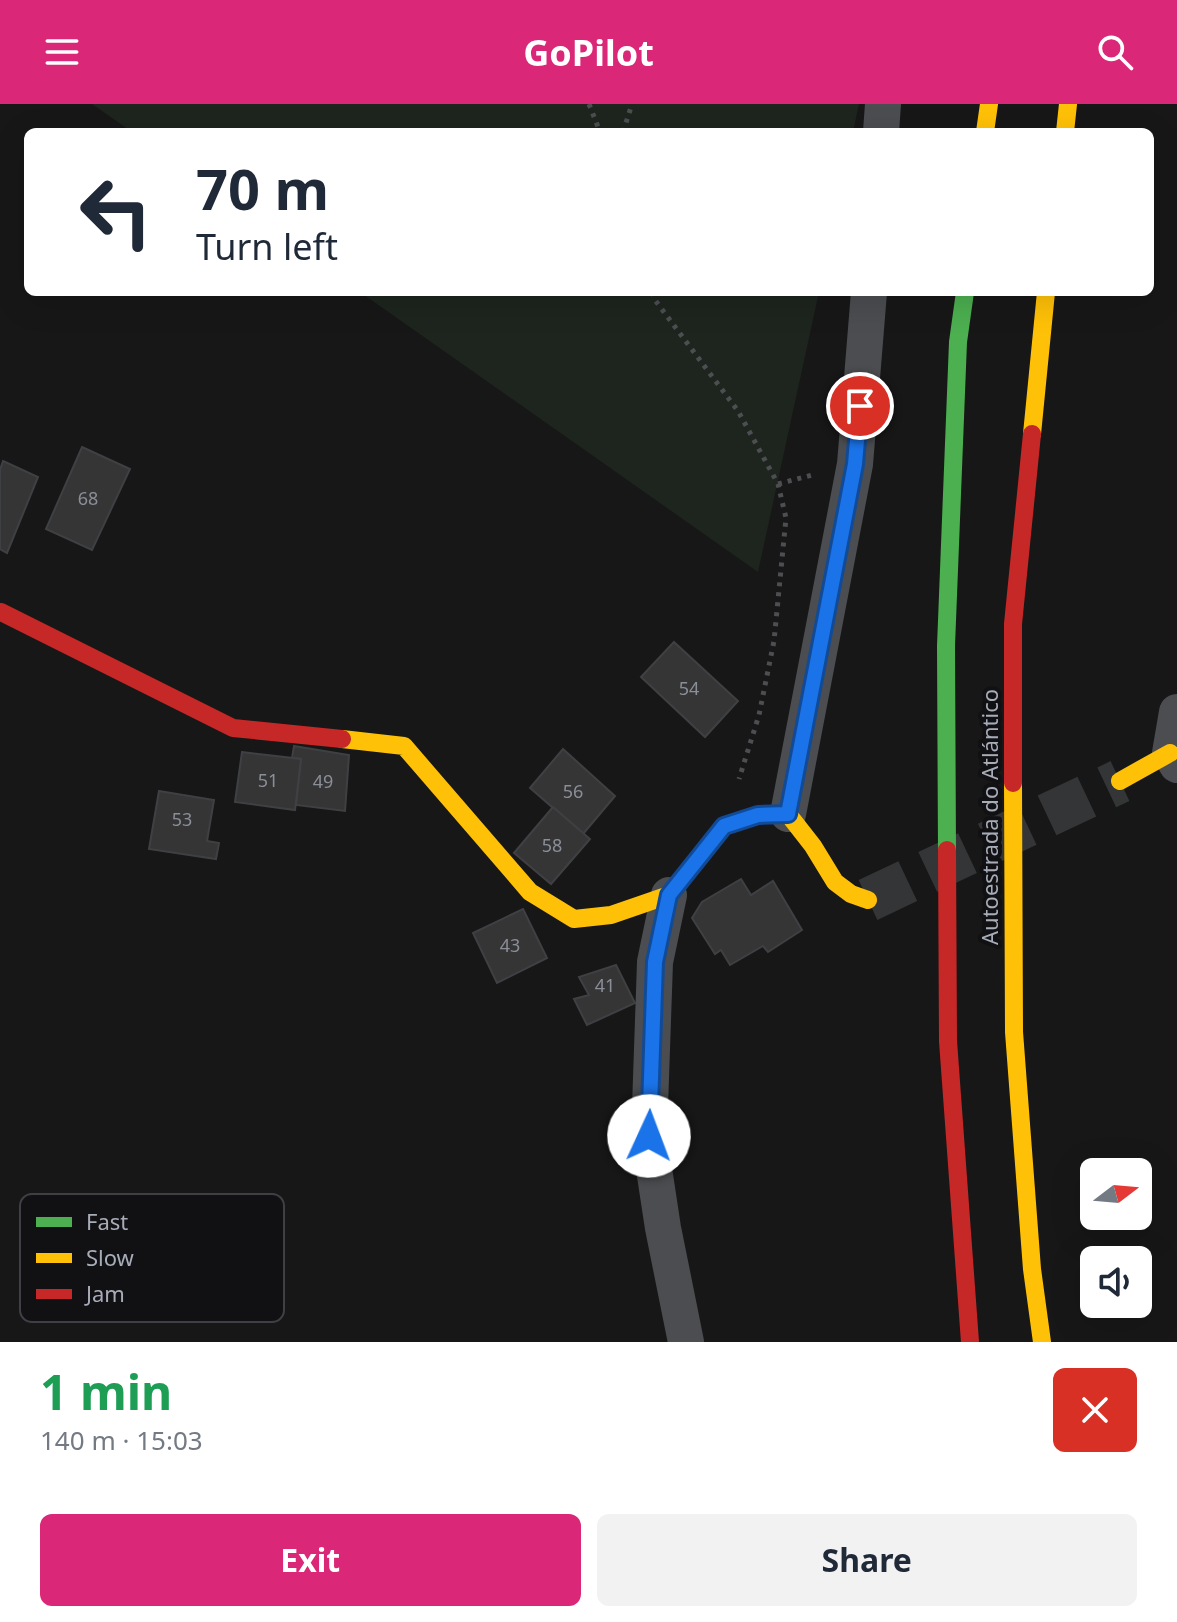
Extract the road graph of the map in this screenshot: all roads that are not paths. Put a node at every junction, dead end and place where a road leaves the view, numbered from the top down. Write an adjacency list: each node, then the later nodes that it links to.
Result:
1 (883, 104): 4 (street)
2 (989, 104): 5 (main road)
3 (1068, 104): 6 (main road)
4 (881, 128)
5 (986, 128)
6 (1065, 128)
7 (869, 296): 14 (street)
8 (964, 296): 18 (main road, Autoestrada do Atlántico)
9 (1046, 296): 19 (main road, Autoestrada do Atlántico)
10 (1, 612): 15 (main road)
11 (1177, 712): 12 (street)
12 (1173, 759): 13 (main road)
13 (1120, 781)
14 (788, 814): 15 (main road); 16 (main road)
15 (669, 895): 17 (street)
16 (868, 900)
17 (686, 1342)
18 (970, 1342)
19 (1042, 1342)

